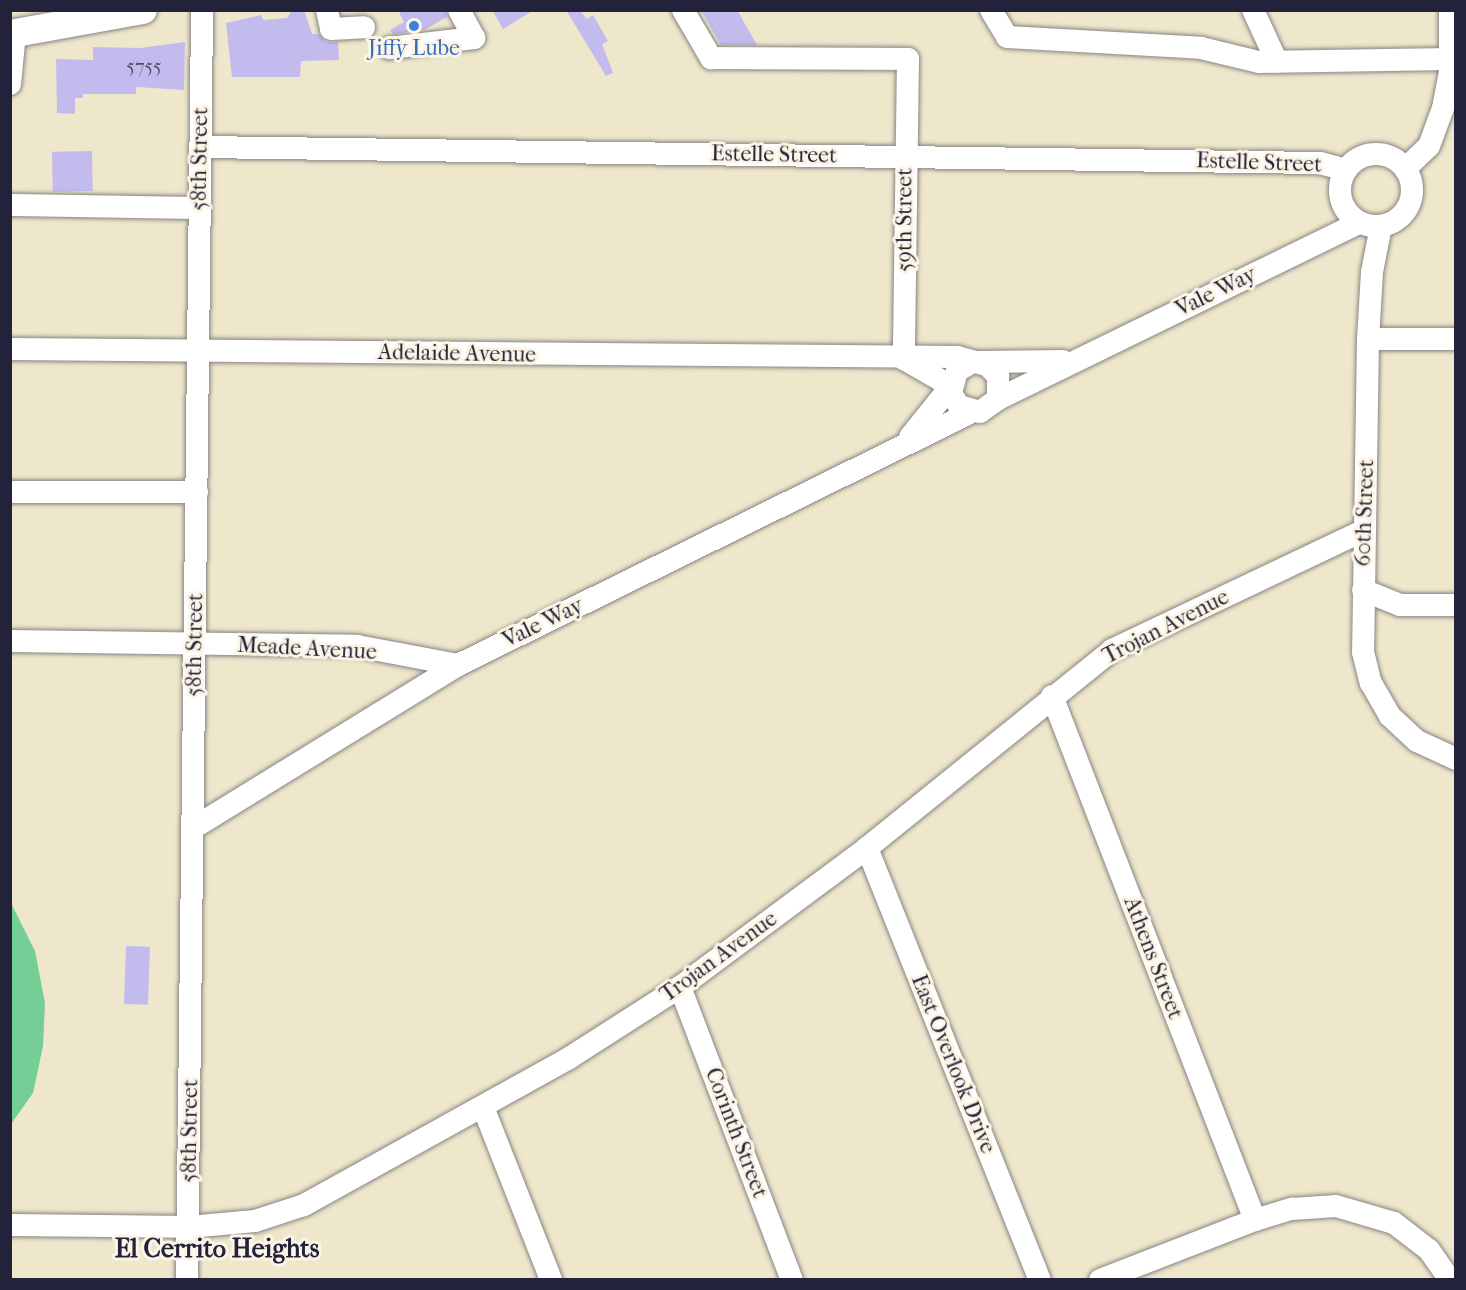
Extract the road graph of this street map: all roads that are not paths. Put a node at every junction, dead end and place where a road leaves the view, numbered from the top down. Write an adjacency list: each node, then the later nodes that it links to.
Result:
1 (143, 10): 10 (main road)
2 (202, 10): 16 (street, 58th Street)
3 (327, 10): 9 (street)
4 (683, 10): 17 (street, 59th Street)
5 (991, 10): 13 (street)
6 (1253, 10): 13 (street)
7 (1450, 10): 12 (street)
8 (459, 11): 11 (street)
9 (364, 27)
10 (13, 33): 14 (street)
11 (389, 48)
12 (1450, 59): 13 (street); 15 (street)
13 (1277, 62)
14 (10, 84)
15 (1449, 104): 18 (street)
16 (201, 147): 17 (street, Estelle Street); 21 (street, 58th Street)
17 (906, 157): 19 (street, Estelle Street); 27 (street, 59th Street)
18 (1406, 169): 19 (street); 22 (street)
19 (1346, 170): 22 (street)
20 (10, 205): 21 (street)
21 (200, 208): 26 (street, 58th Street)
22 (1370, 225): 23 (street, 60th Street); 28 (street, Vale Way)
23 (1368, 339): 24 (street); 36 (street, 60th Street)
24 (1455, 339)
25 (10, 349): 26 (street, Adelaide Avenue)
26 (198, 351): 27 (street, Adelaide Avenue); 35 (street, 58th Street)
27 (904, 359): 29 (street, Adelaide Avenue); 30 (street, Adelaide Avenue)
28 (1073, 360): 29 (street, Vale Way); 31 (street, Vale Way)
29 (975, 363): 30 (street, Vale Way); 31 (street)
30 (951, 386): 32 (street); 33 (street, Vale Way)
31 (998, 399): 32 (street, Vale Way)
32 (972, 412): 33 (street, Vale Way)
33 (905, 443): 41 (street, Vale Way)
34 (10, 492): 35 (street)
35 (197, 492): 40 (street, 58th Street)
36 (1365, 530): 37 (street, 60th Street); 42 (street, Trojan Avenue)
37 (1363, 590): 38 (street); 43 (street, 60th Street)
38 (1455, 605)
39 (10, 641): 40 (street, Meade Avenue)
40 (195, 644): 41 (street, Meade Avenue); 44 (street, 58th Street)
41 (458, 665): 44 (street, Vale Way)
42 (1052, 696): 45 (street, Trojan Avenue); 48 (street, Athens Street)
43 (1455, 759)
44 (194, 828): 50 (street, 58th Street)
45 (867, 848): 46 (street, Trojan Avenue); 54 (street, East Overlook Drive)
46 (680, 987): 47 (street, Trojan Avenue); 53 (street, Corinth Street)
47 (483, 1107): 50 (street, Trojan Avenue); 52 (street)
48 (1255, 1220): 55 (street); 56 (street)
49 (10, 1225): 50 (street, Trojan Avenue)
50 (189, 1227): 51 (street, 58th Street)
51 (187, 1280)
52 (551, 1280)
53 (792, 1280)
54 (1040, 1280)
55 (1100, 1280)
56 (1450, 1280)

